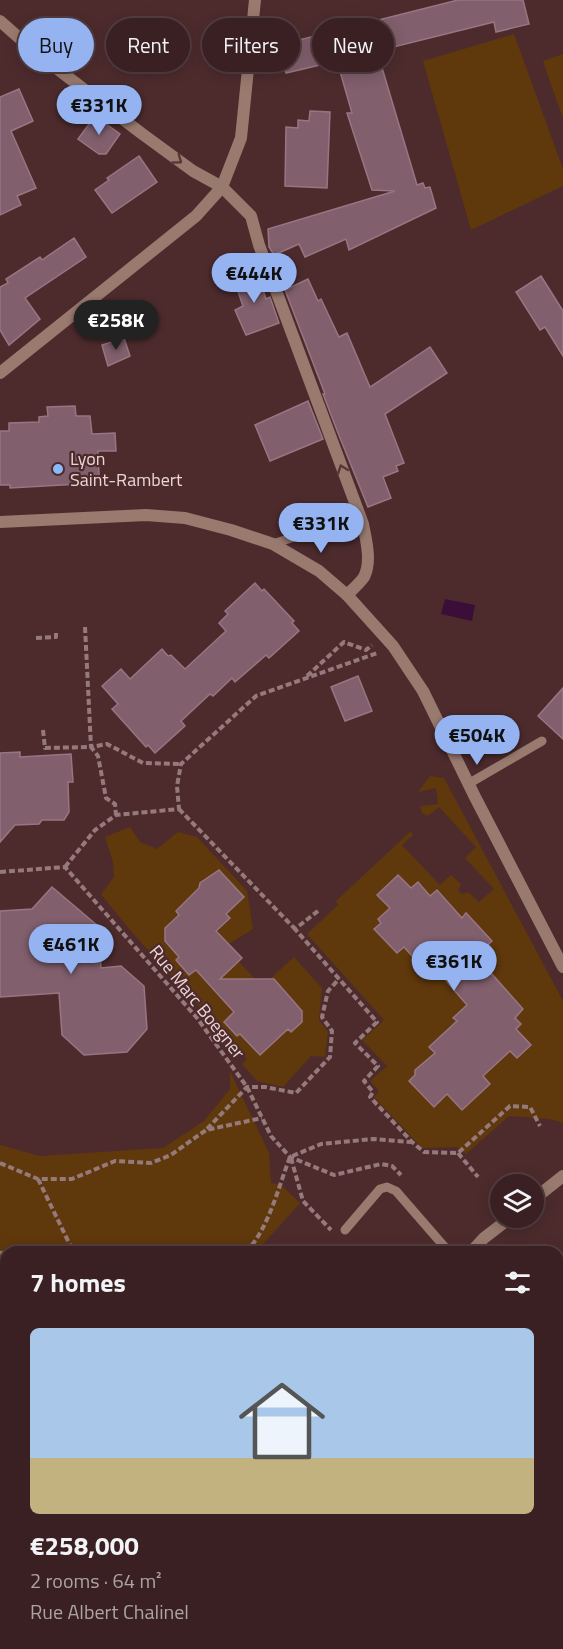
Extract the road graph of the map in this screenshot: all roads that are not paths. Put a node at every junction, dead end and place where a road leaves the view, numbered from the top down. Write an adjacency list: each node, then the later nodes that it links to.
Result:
1 (255, 0): 3 (street)
2 (0, 21): 3 (street, one-way to 3)
3 (222, 187): 4 (street); 6 (street, one-way to 3)
4 (0, 373)
5 (0, 522): 7 (street)
6 (363, 524): 7 (lane); 8 (street)
7 (273, 544): 8 (street)
8 (347, 595): 10 (street)
9 (542, 741): 10 (lane)
10 (468, 784): 11 (street)
11 (563, 967)
12 (563, 1176): 13 (street)
13 (544, 1191)
14 (497, 1228): 17 (street)
15 (345, 1230): 16 (lane)
16 (444, 1246)
17 (477, 1246)

